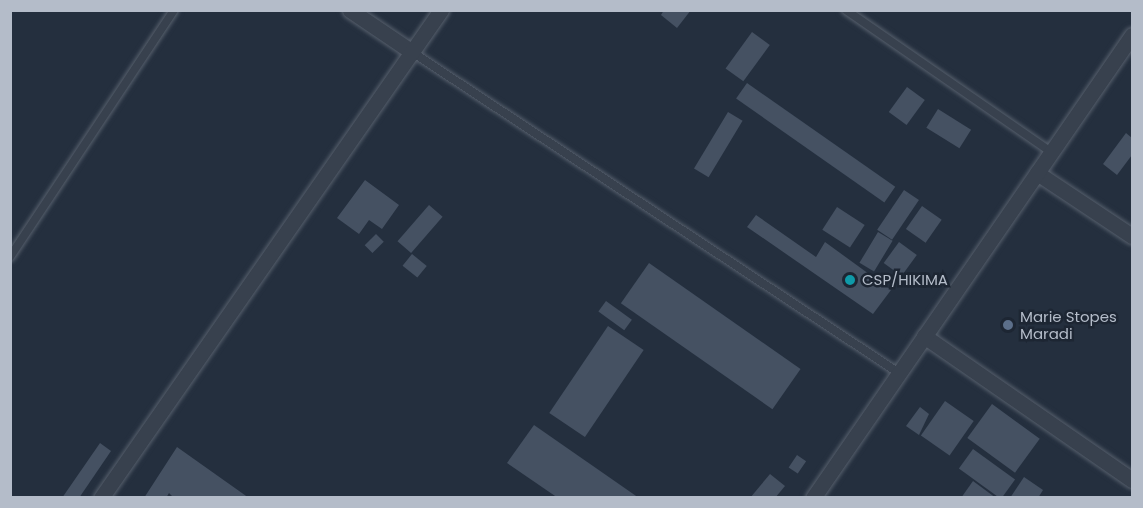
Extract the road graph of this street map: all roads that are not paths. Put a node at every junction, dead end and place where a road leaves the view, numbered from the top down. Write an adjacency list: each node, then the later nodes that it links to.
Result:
1 (174, 10): 10 (lane)
2 (350, 10): 6 (street)
3 (441, 10): 6 (street)
4 (846, 10): 7 (lane)
5 (1132, 35): 7 (street)
6 (412, 52): 12 (lane); 14 (street)
7 (1051, 152): 8 (street)
8 (1037, 172): 9 (street); 11 (street)
9 (1132, 236)
10 (10, 256)
11 (924, 336): 12 (street); 13 (street)
12 (899, 373): 15 (street)
13 (1132, 480)
14 (101, 498)
15 (813, 498)

